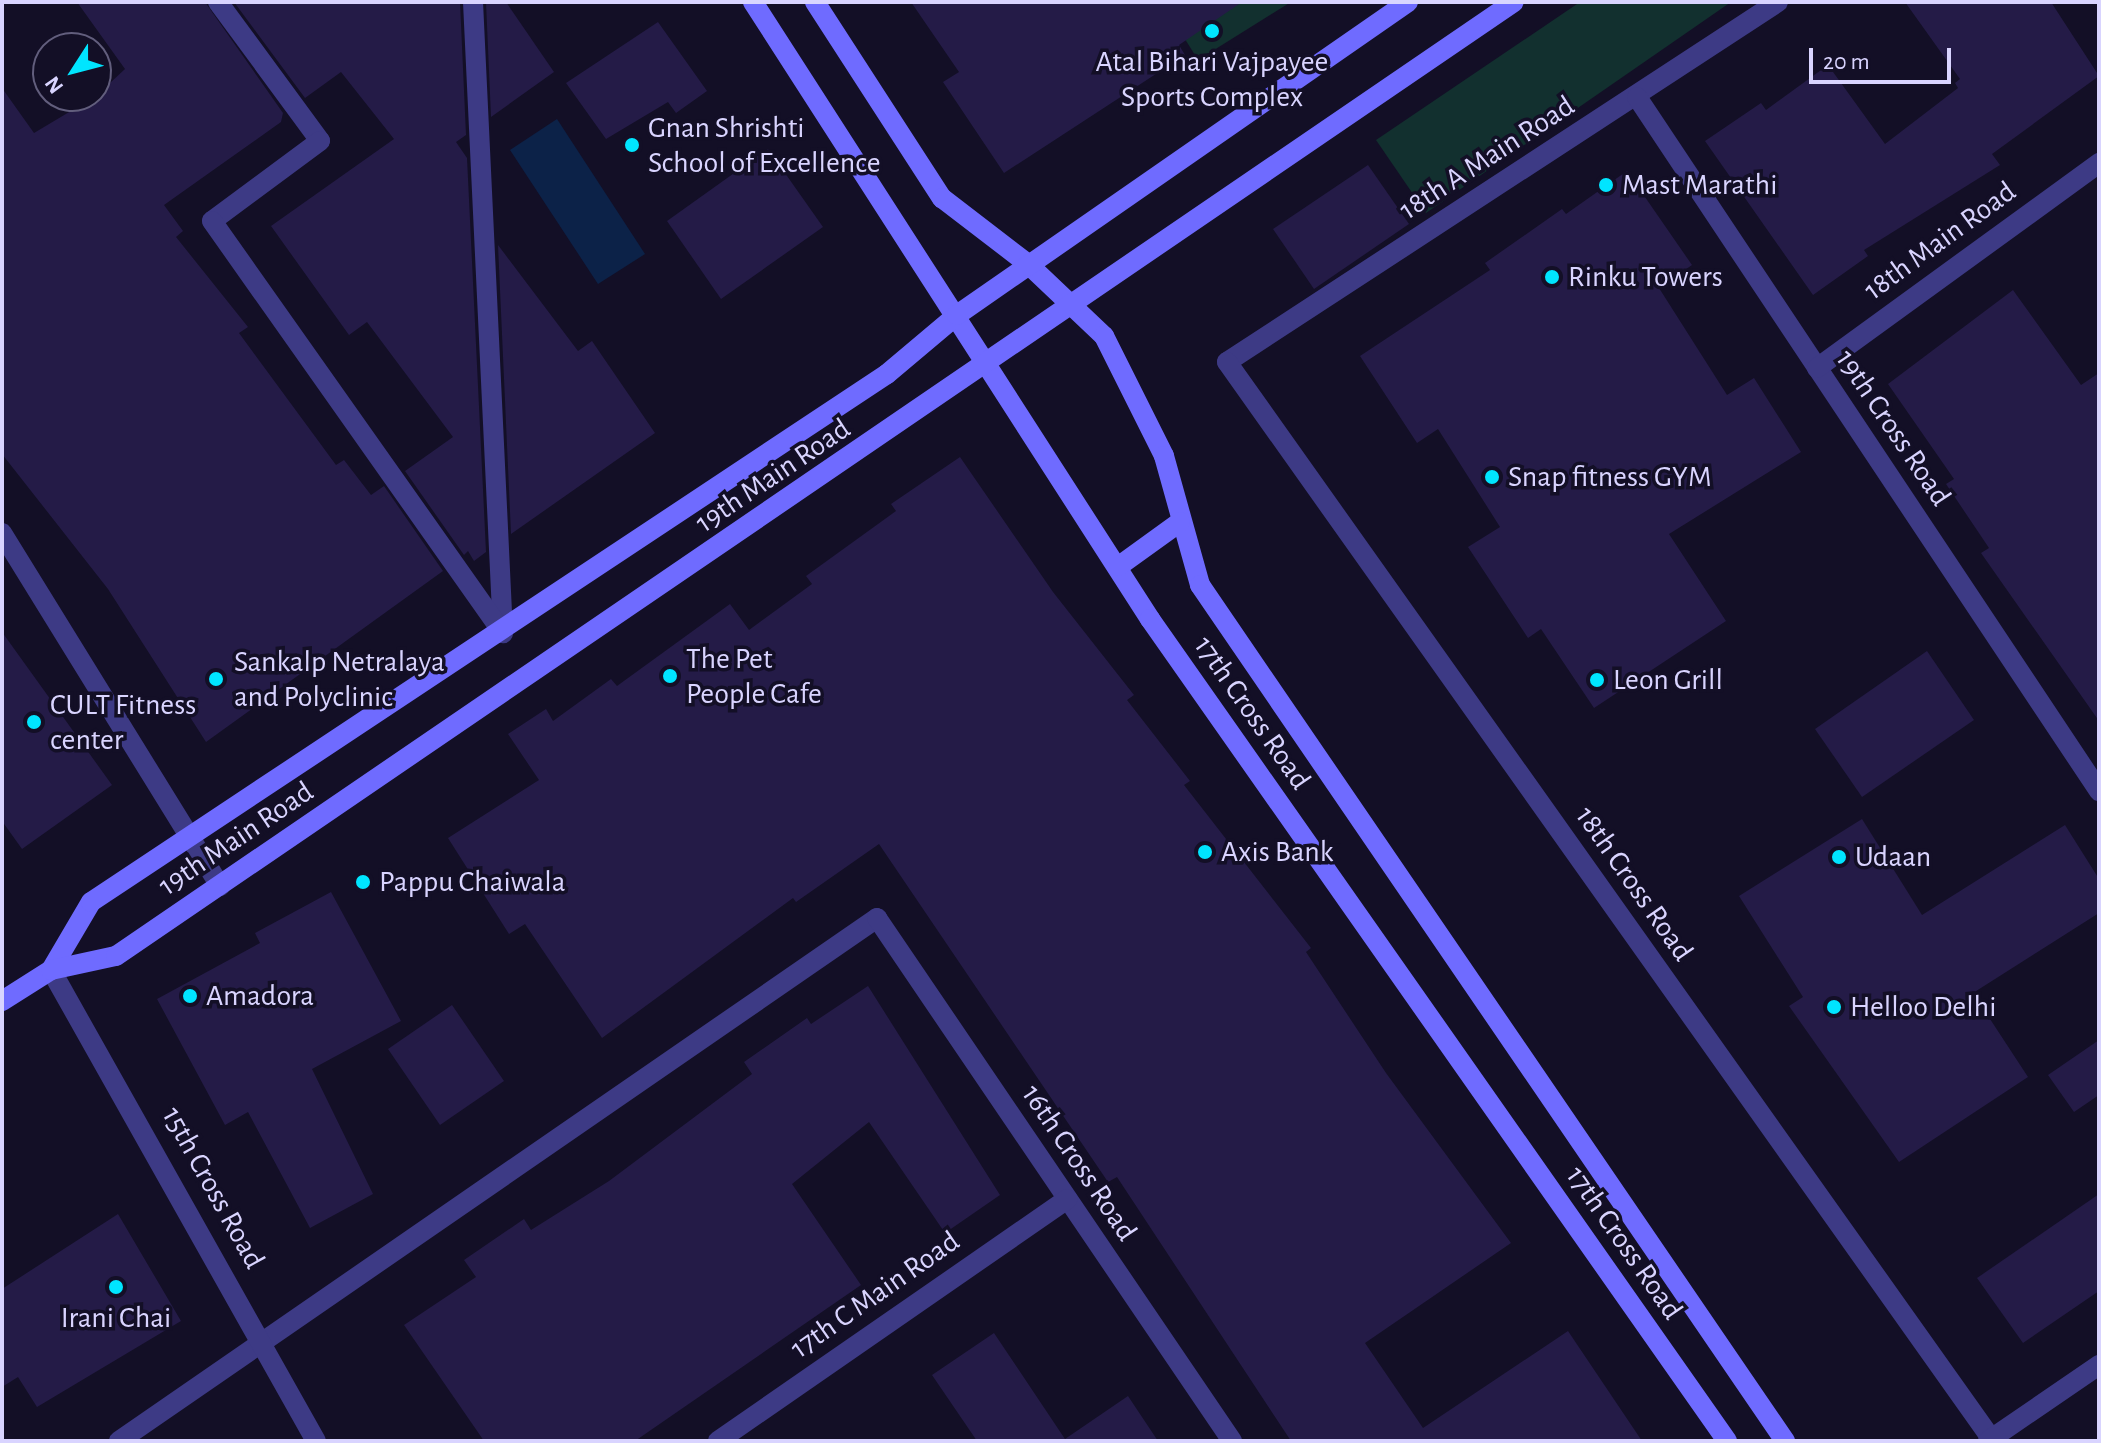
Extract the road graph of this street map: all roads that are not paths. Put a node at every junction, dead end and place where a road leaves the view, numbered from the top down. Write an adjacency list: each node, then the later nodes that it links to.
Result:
1 (218, 2): 19 (street)
2 (473, 2): 19 (street)
3 (753, 2): 12 (main road, 17th Cross Road)
4 (815, 2): 10 (main road, 17th Cross Road)
5 (1408, 2): 10 (main road, 19th Main Road)
6 (1514, 2): 11 (main road, 19th Main Road)
7 (1778, 2): 8 (street, 18th A Main Road)
8 (1637, 97): 13 (street, 18th A Main Road); 15 (street, 19th Cross Road)
9 (2099, 163): 15 (street, 18th Main Road)
10 (1028, 264): 11 (main road, 17th Cross Road); 12 (main road, 19th Main Road)
11 (1075, 305): 14 (main road, 19th Main Road); 16 (main road, 17th Cross Road)
12 (957, 315): 14 (main road, 17th Cross Road); 19 (main road, 19th Main Road)
13 (1227, 362): 28 (street, 18th Cross Road)
14 (988, 366): 18 (main road, 17th Cross Road); 22 (main road, 19th Main Road)
15 (1817, 368): 20 (street, 19th Cross Road)
16 (1180, 522): 18 (main road); 34 (main road, 17th Cross Road)
17 (2, 533): 21 (street)
18 (1119, 566): 33 (main road, 17th Cross Road)
19 (503, 633): 21 (main road, 19th Main Road)
20 (2099, 791)
21 (190, 836): 22 (street); 23 (main road, 19th Main Road)
22 (220, 886): 23 (main road, 19th Main Road)
23 (51, 970): 24 (main road, 19th Main Road); 26 (street, 15th Cross Road)
24 (2, 1001)
25 (1067, 1199): 26 (street, 16th Cross Road); 31 (street, 17th C Main Road); 32 (street, 16th Cross Road)
26 (265, 1340): 29 (street); 30 (street, 15th Cross Road)
27 (2099, 1365): 28 (street)
28 (1990, 1440)
29 (119, 1441)
30 (316, 1441)
31 (718, 1441)
32 (1232, 1441)
33 (1727, 1441)
34 (1785, 1441)

